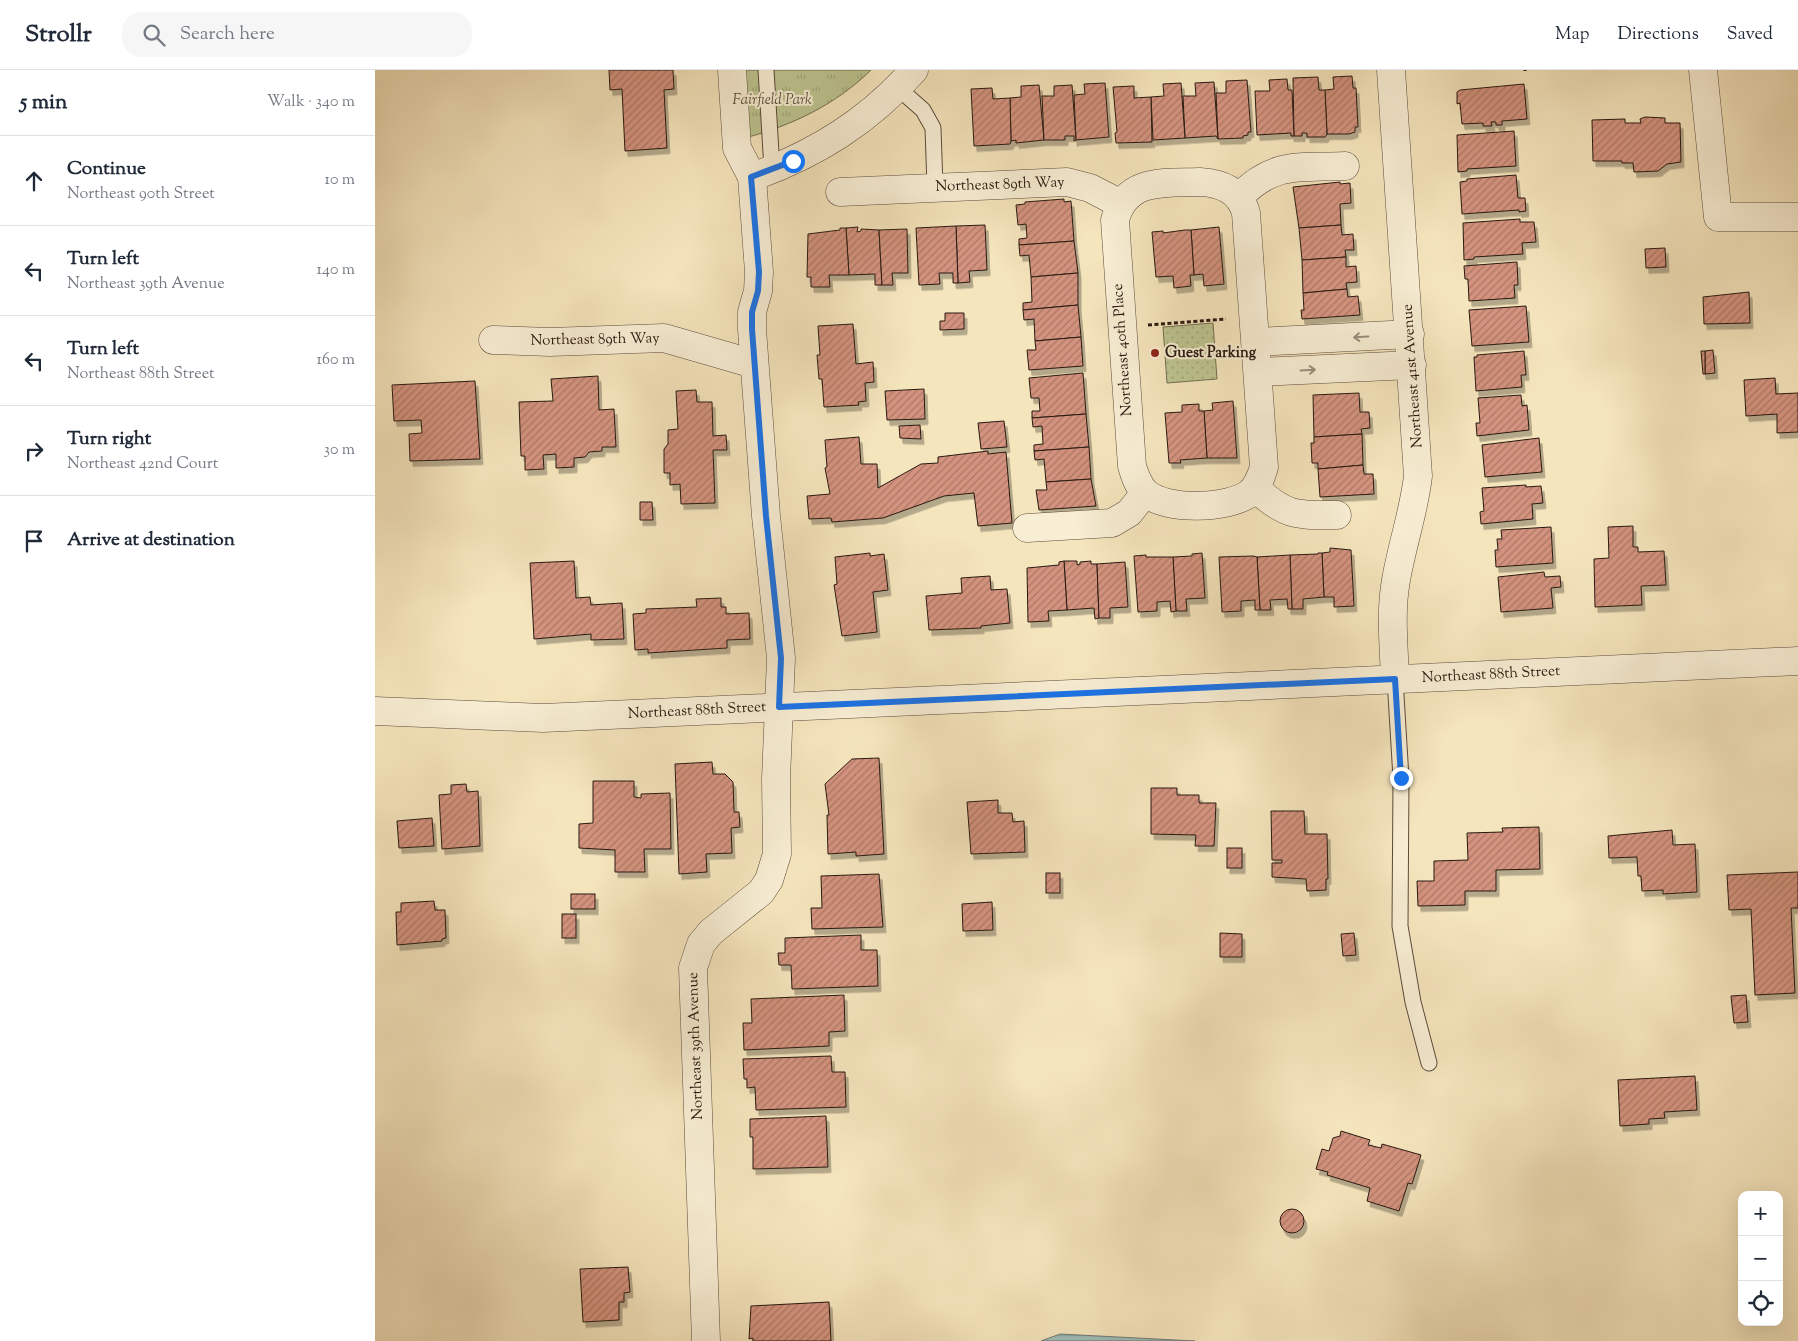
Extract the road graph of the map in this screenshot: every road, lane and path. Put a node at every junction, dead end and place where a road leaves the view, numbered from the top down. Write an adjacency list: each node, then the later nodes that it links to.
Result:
1 (731, 70): 7 (street, Northeast 39th Avenue)
2 (766, 70): 7 (lane)
3 (1391, 70): 15 (street, Northeast 41st Avenue)
4 (1703, 70): 12 (street)
5 (906, 79): 7 (street); 8 (lane)
6 (1345, 166): 10 (street)
7 (762, 173): 18 (street, Northeast 39th Avenue)
8 (935, 187): 9 (street, Northeast 89th Way); 11 (street, Northeast 89th Way)
9 (840, 192)
10 (1239, 197): 11 (street); 17 (street)
11 (1121, 204): 22 (street, Northeast 40th Place)
12 (1798, 216)
13 (1227, 318): 14 (path)
14 (1147, 325)
15 (1410, 334): 17 (street, one-way to 17); 19 (street, Northeast 41st Avenue)
16 (493, 340): 18 (street, Northeast 89th Way)
17 (1257, 342): 20 (street)
18 (754, 364): 27 (street, Northeast 39th Avenue)
19 (1412, 365): 20 (street, one-way to 19); 26 (street, Northeast 41st Avenue)
20 (1259, 372): 21 (street)
21 (1255, 488): 22 (street); 23 (street)
22 (1145, 493): 24 (street)
23 (1337, 515)
24 (1027, 528)
25 (1798, 661): 26 (street, Northeast 88th Street)
26 (1395, 679): 27 (street, Northeast 88th Street); 29 (lane)
27 (779, 707): 28 (street, Northeast 88th Street); 30 (street, Northeast 39th Avenue)
28 (375, 712)
29 (1429, 1062)
30 (706, 1341)

